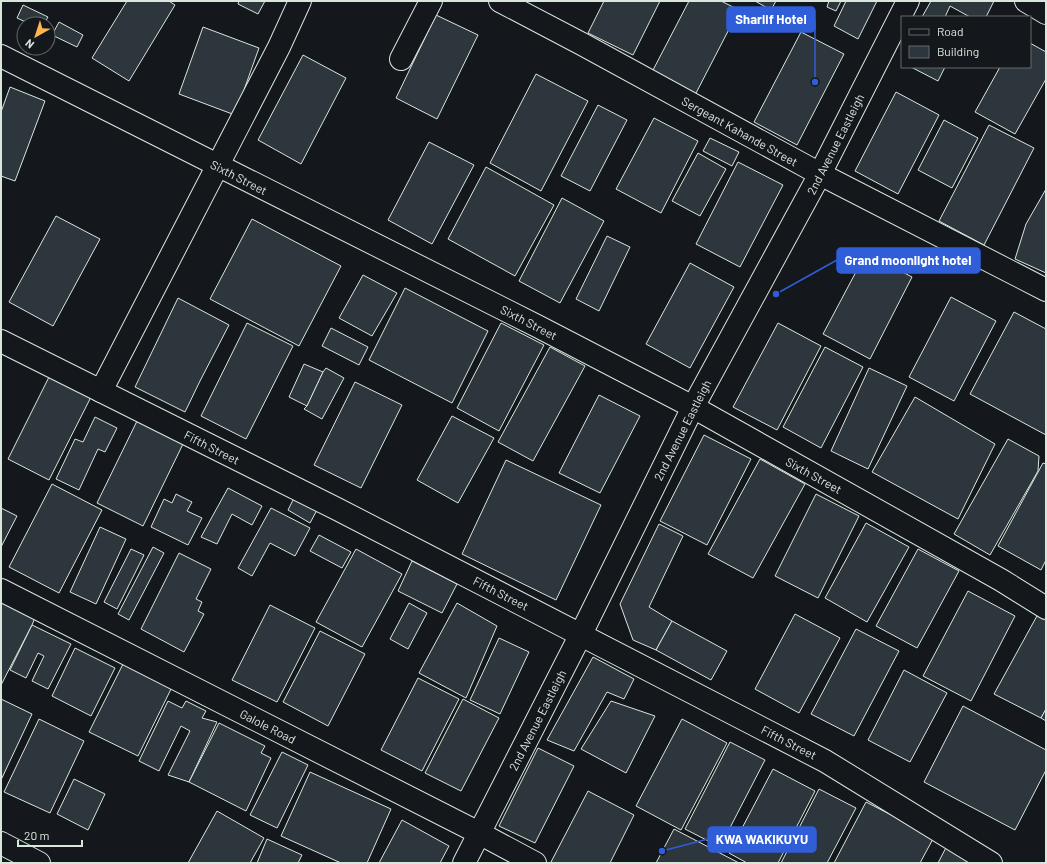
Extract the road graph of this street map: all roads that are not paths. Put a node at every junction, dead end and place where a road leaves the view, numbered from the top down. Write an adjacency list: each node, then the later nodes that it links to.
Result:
1 (300, 1): 9 (street)
2 (431, 1): 8 (street)
3 (500, 1): 10 (street, Sergeant Kahande Street)
4 (908, 1): 10 (street, 2nd Avenue Eastleigh)
5 (1026, 1): 6 (street)
6 (1046, 13)
7 (1, 56): 9 (street, Sixth Street)
8 (401, 59)
9 (218, 166): 13 (street); 14 (street, Sixth Street)
10 (820, 174): 11 (street, Sergeant Kahande Street); 14 (street, 2nd Avenue Eastleigh)
11 (1046, 290)
12 (1, 341): 13 (street, Fifth Street)
13 (101, 391): 17 (street, Fifth Street)
14 (693, 407): 16 (street, Sixth Street); 17 (street, 2nd Avenue Eastleigh)
15 (1, 590): 18 (street, Galole Road)
16 (1046, 608)
17 (581, 634): 18 (street, 2nd Avenue Eastleigh); 23 (street, Fifth Street)
18 (479, 833): 21 (street, 2nd Avenue Eastleigh); 22 (street, Galole Road)
19 (1, 843): 20 (street)
20 (39, 863)
21 (464, 863)
22 (535, 863)
23 (991, 863)

